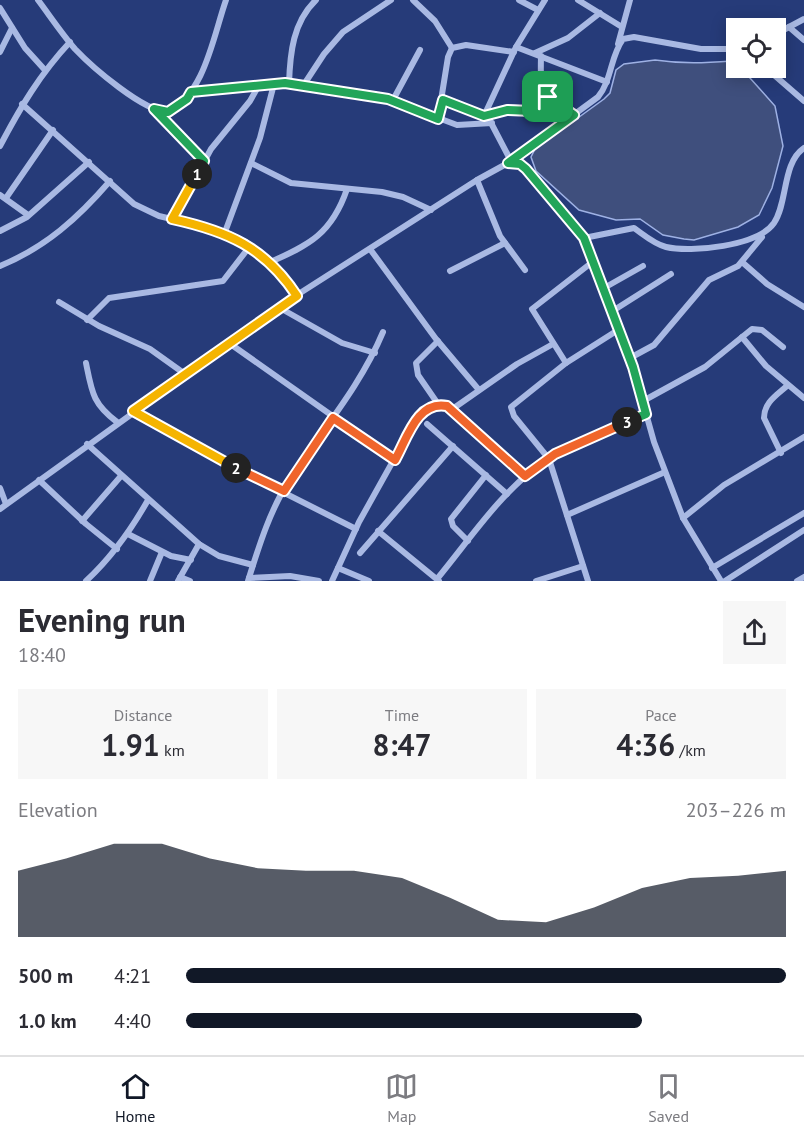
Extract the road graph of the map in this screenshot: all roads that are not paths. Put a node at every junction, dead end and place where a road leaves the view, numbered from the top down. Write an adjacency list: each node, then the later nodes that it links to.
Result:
1 (38, 0): 19 (street)
2 (226, 0): 34 (street)
3 (316, 0): 31 (street)
4 (391, 0): 33 (street)
5 (413, 0): 21 (street)
6 (519, 0): 11 (street)
7 (545, 0): 11 (street)
8 (578, 0): 12 (street)
9 (630, 0): 14 (street)
10 (0, 8): 16 (street)
11 (538, 10): 22 (street)
12 (600, 13): 14 (street); 26 (street)
13 (804, 19): 15 (street)
14 (622, 27): 20 (street)
15 (789, 27): 17 (street); 18 (street)
16 (12, 28): 25 (street); 27 (street)
17 (786, 29)
18 (804, 40)
19 (70, 42): 27 (street); 40 (street)
20 (617, 47): 23 (street); 29 (street)
21 (452, 48): 22 (street); 37 (street)
22 (515, 49): 26 (street); 42 (street)
23 (726, 49)
24 (420, 50): 36 (street)
25 (0, 52)
26 (538, 55): 29 (street); 35 (street)
27 (44, 69): 39 (street)
28 (778, 78): 38 (street)
29 (607, 82): 41 (street)
30 (274, 84): 31 (street); 32 (street); 51 (street)
31 (289, 84): 33 (street)
32 (259, 85): 34 (street); 48 (street)
33 (303, 86): 36 (street)
34 (191, 92): 40 (street)
35 (548, 97): 41 (street); 42 (street)
36 (393, 100): 43 (street)
37 (443, 100): 42 (street); 43 (street)
38 (804, 101)
39 (22, 104): 45 (street); 46 (street)
40 (154, 109): 48 (street)
41 (574, 115): 50 (street)
42 (484, 116): 44 (street)
43 (438, 119): 44 (street)
44 (492, 123): 50 (street)
45 (53, 129): 49 (street); 55 (street)
46 (0, 146)
47 (804, 148): 61 (street)
48 (204, 161): 58 (street)
49 (89, 162): 53 (street); 57 (street)
50 (510, 162): 52 (street); 62 (street)
51 (251, 163): 54 (street); 60 (street)
52 (477, 180): 56 (street); 63 (street)
53 (110, 181): 58 (street); 69 (street)
54 (347, 189): 56 (street); 68 (street)
55 (3, 197): 57 (street)
56 (431, 210): 65 (street)
57 (28, 215): 59 (street)
58 (172, 219): 60 (street)
59 (0, 231)
60 (225, 232): 64 (street)
61 (766, 232): 62 (street); 67 (street)
62 (584, 238): 66 (street)
63 (505, 243): 71 (street); 72 (street)
64 (250, 246): 68 (street); 80 (street)
65 (370, 249): 75 (street); 84 (street)
66 (595, 260): 74 (street); 86 (street)
67 (742, 262): 77 (street); 89 (street)
68 (268, 263): 75 (street)
69 (0, 266)
70 (643, 266): 74 (street)
71 (525, 270)
72 (450, 271)
73 (671, 274): 79 (street)
74 (604, 288): 79 (street)
75 (297, 296): 78 (street)
76 (59, 302): 80 (street)
77 (804, 307)
78 (280, 308): 85 (street); 88 (street)
79 (611, 312): 81 (street)
80 (87, 320): 92 (street)
81 (618, 330): 89 (street); 91 (street)
82 (383, 332): 88 (street)
83 (742, 337): 87 (street); 93 (street); 96 (street)
84 (438, 341): 94 (street); 97 (street)
85 (229, 343): 92 (street); 101 (street)
86 (553, 344): 91 (street); 94 (street)
87 (783, 347)
88 (375, 353): 101 (street)
89 (630, 358): 96 (street)
90 (86, 363): 102 (street)
91 (566, 363): 108 (street)
92 (185, 374): 99 (street)
93 (788, 385): 95 (street); 107 (street)
94 (479, 390): 98 (street)
95 (804, 398)
96 (643, 401): 100 (street)
97 (438, 404): 98 (street); 109 (street)
98 (451, 410): 113 (street)
99 (133, 411): 102 (street); 116 (street)
100 (646, 414): 108 (street); 110 (street)
101 (333, 418): 109 (street); 116 (street)
102 (117, 422): 105 (street)
103 (428, 424): 106 (street)
104 (804, 437): 107 (street)
105 (87, 444): 112 (street); 114 (street)
106 (453, 446): 111 (street); 127 (street)
107 (781, 453): 123 (street)
108 (549, 459): 113 (street); 122 (street)
109 (395, 460): 125 (street)
110 (665, 472): 122 (street); 123 (street)
111 (486, 475): 117 (street); 129 (street)
112 (121, 476): 118 (street); 124 (street)
113 (525, 476): 117 (street)
114 (39, 480): 119 (street); 124 (street)
115 (0, 488): 119 (street)
116 (284, 491): 125 (street); 135 (street)
117 (507, 494): 129 (street)
118 (148, 500): 128 (street); 130 (street)
119 (6, 504): 120 (street)
120 (0, 508)
121 (804, 513): 138 (street)
122 (567, 515): 136 (street)
123 (683, 518): 138 (street)
124 (82, 520): 131 (street)
125 (356, 529): 137 (street)
126 (804, 530): 151 (street)
127 (378, 531): 133 (street); 142 (street)
128 (128, 534): 131 (street); 132 (street)
129 (468, 541): 142 (street)
130 (199, 544): 134 (street); 135 (street)
131 (117, 549): 143 (street)
132 (162, 552): 134 (street); 144 (street)
133 (360, 553)
134 (191, 560): 140 (street)
135 (253, 565): 141 (street)
136 (583, 566): 149 (street); 150 (street)
137 (338, 568): 147 (street); 148 (street)
138 (712, 568): 151 (street)
139 (804, 577): 152 (street)
140 (179, 579): 145 (street)
141 (248, 580): 146 (street)
142 (438, 580)
143 (86, 581)
144 (150, 581)
145 (190, 581)
146 (319, 581)
147 (332, 581)
148 (369, 581)
149 (536, 581)
150 (588, 581)
151 (723, 581)
152 (797, 581)

